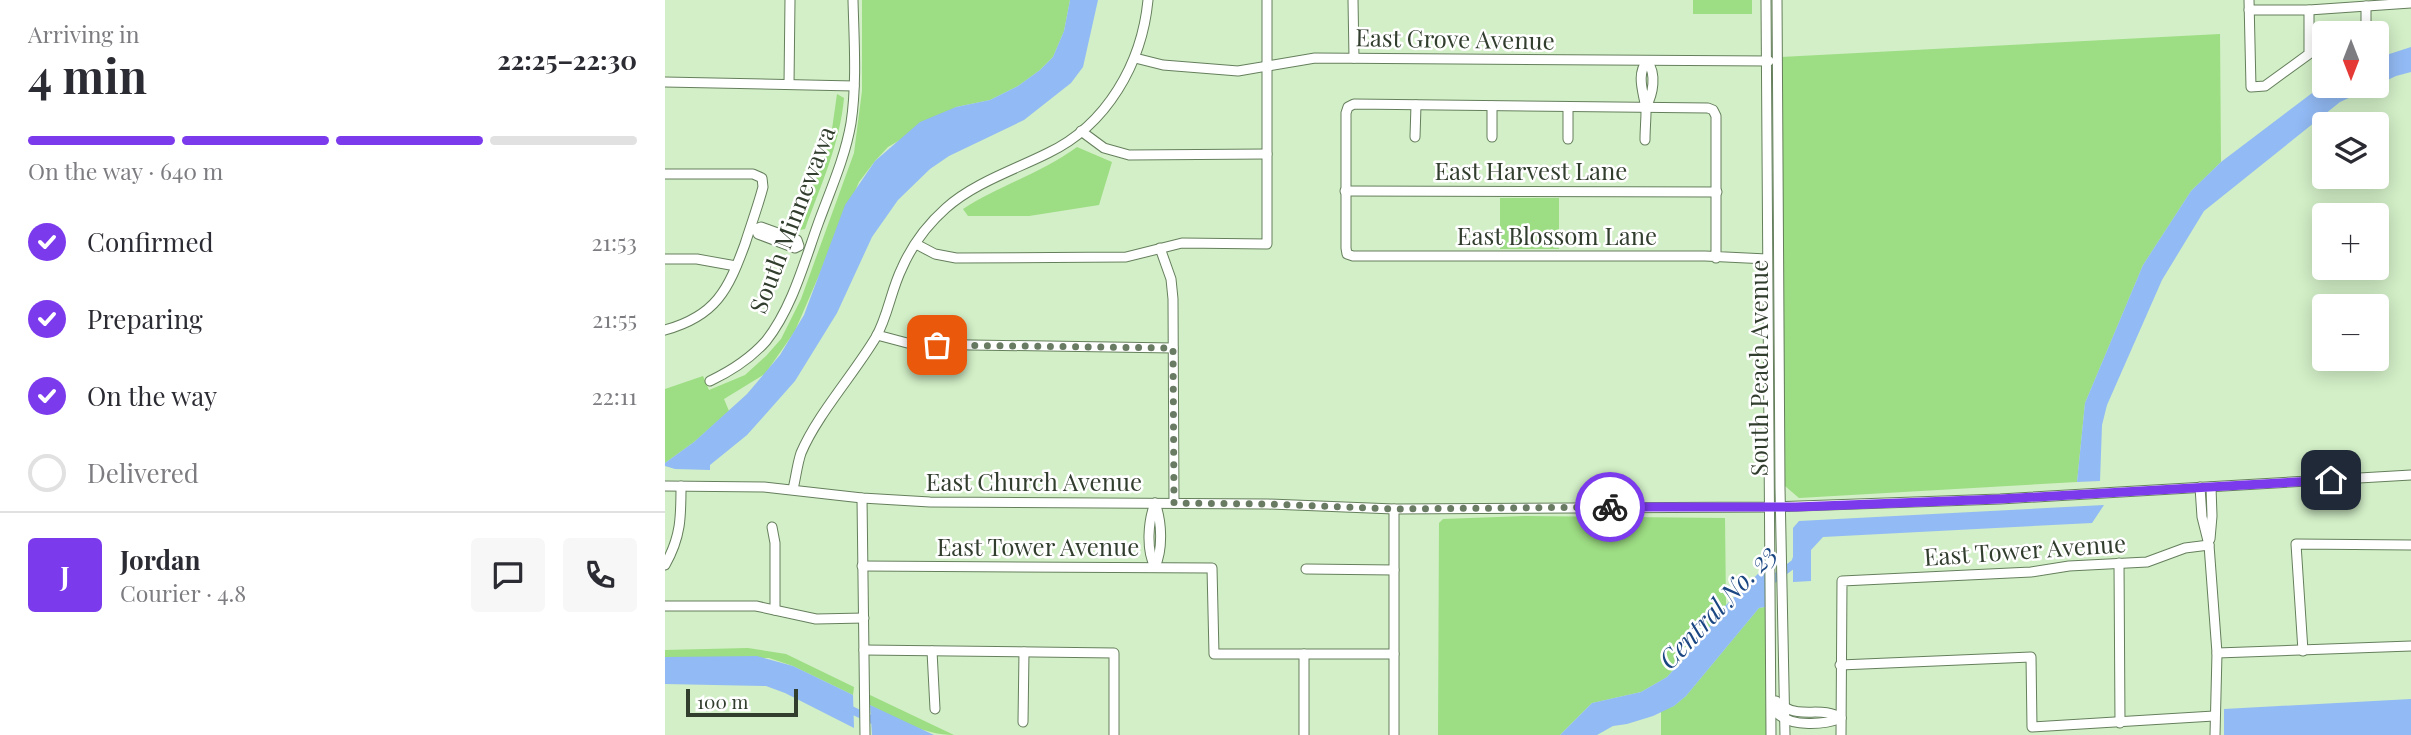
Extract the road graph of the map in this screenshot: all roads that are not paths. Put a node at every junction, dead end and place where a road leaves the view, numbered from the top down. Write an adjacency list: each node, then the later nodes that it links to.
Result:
1 (790, 0): 23 (street)
2 (853, 0): 24 (street, South Minnewawa)
3 (1148, 0): 14 (street)
4 (1267, 0): 19 (street)
5 (1353, 0): 15 (street)
6 (1766, 0): 17 (street, South Peach Avenue)
7 (1777, 0): 18 (street, South Peach Avenue)
8 (2249, 0): 11 (street)
9 (2411, 3): 10 (street)
10 (2366, 6): 12 (street); 13 (street)
11 (2249, 10): 12 (street); 12 (street)
12 (2309, 10)
13 (2366, 21)
14 (1135, 58): 19 (street, East Grove Avenue); 29 (street)
15 (1355, 58): 16 (street, East Grove Avenue); 19 (street, East Grove Avenue)
16 (1647, 61): 17 (street, East Grove Avenue); 20 (street); 21 (street)
17 (1766, 61): 18 (street, East Grove Avenue); 45 (street, South Peach Avenue)
18 (1778, 61): 53 (street, South Peach Avenue)
19 (1268, 66): 34 (street)
20 (1641, 80): 21 (street); 28 (street)
21 (1652, 81): 28 (street)
22 (665, 82): 23 (street)
23 (789, 84): 24 (street)
24 (854, 86): 40 (street, South Minnewawa)
25 (1416, 104): 26 (street); 30 (street); 36 (street)
26 (1492, 106): 27 (street); 31 (street)
27 (1568, 107): 28 (street); 32 (street)
28 (1646, 107): 33 (street); 37 (street)
29 (1081, 131): 34 (street); 39 (street)
30 (1415, 137)
31 (1492, 137)
32 (1568, 139)
33 (1645, 139)
34 (1267, 154): 41 (street)
35 (665, 174): 38 (street)
36 (1345, 191): 37 (street, East Harvest Lane); 42 (street)
37 (1717, 192): 43 (street)
38 (753, 228): 40 (street); 46 (street)
39 (916, 244): 41 (street); 50 (street)
40 (804, 247): 52 (street, South Minnewawa)
41 (1160, 248): 51 (street)
42 (1350, 255): 43 (street, East Blossom Lane); 47 (street)
43 (1716, 258): 45 (street, East Blossom Lane)
44 (665, 259): 46 (street)
45 (1767, 260): 48 (street, South Peach Avenue)
46 (736, 266): 49 (street)
47 (1353, 268)
48 (1768, 303): 53 (street); 63 (street, South Peach Avenue)
49 (665, 330)
50 (877, 335): 51 (street); 59 (street)
51 (1173, 348): 62 (street)
52 (710, 381)
53 (1780, 390): 63 (street, South Peach Avenue)
54 (2411, 475): 57 (street, East Church Avenue)
55 (665, 486): 56 (street, East Church Avenue)
56 (681, 486): 59 (street, East Church Avenue); 69 (street)
57 (2211, 486): 58 (street, East Church Avenue); 66 (street)
58 (2200, 487): 63 (street, East Church Avenue); 66 (street)
59 (793, 489): 60 (street, East Church Avenue)
60 (862, 498): 61 (street, East Church Avenue); 70 (street)
61 (1155, 503): 62 (street, East Church Avenue); 71 (street)
62 (1174, 503): 64 (street, East Church Avenue)
63 (1775, 507): 64 (street, East Church Avenue); 77 (street, South Peach Avenue); 87 (street, South Peach Avenue)
64 (1394, 509): 73 (street)
65 (772, 527): 75 (street)
66 (2209, 545): 68 (street, East Tower Avenue); 83 (street)
67 (2411, 545): 81 (street)
68 (2119, 563): 86 (street, East Tower Avenue); 93 (street)
69 (665, 565)
70 (863, 566): 71 (street, East Tower Avenue); 76 (street)
71 (1154, 567): 84 (street, East Tower Avenue)
72 (1306, 569): 73 (street)
73 (1394, 570): 85 (street)
74 (665, 606): 75 (street)
75 (775, 610): 76 (street)
76 (864, 618): 79 (street)
77 (1772, 641): 91 (street); 98 (street, South Peach Avenue)
78 (2411, 646): 81 (street)
79 (864, 650): 80 (street); 94 (street)
80 (932, 651): 82 (street); 88 (street)
81 (2302, 651): 83 (street)
82 (1024, 652): 92 (street); 95 (street)
83 (2217, 653): 89 (street)
84 (1304, 654): 85 (street); 96 (street)
85 (1394, 654): 97 (street)
86 (1840, 665): 90 (street); 93 (street)
87 (1784, 707): 90 (street); 91 (street, South Peach Avenue)
88 (935, 709)
89 (2214, 716): 93 (street); 101 (street)
90 (1840, 718): 91 (street); 100 (street)
91 (1785, 719): 99 (street, South Peach Avenue)
92 (1024, 722)
93 (2120, 723)
94 (865, 731)
95 (1114, 735)
96 (1304, 735)
97 (1394, 735)
98 (1772, 735)
99 (1785, 735)
100 (1841, 735)
101 (2215, 735)

